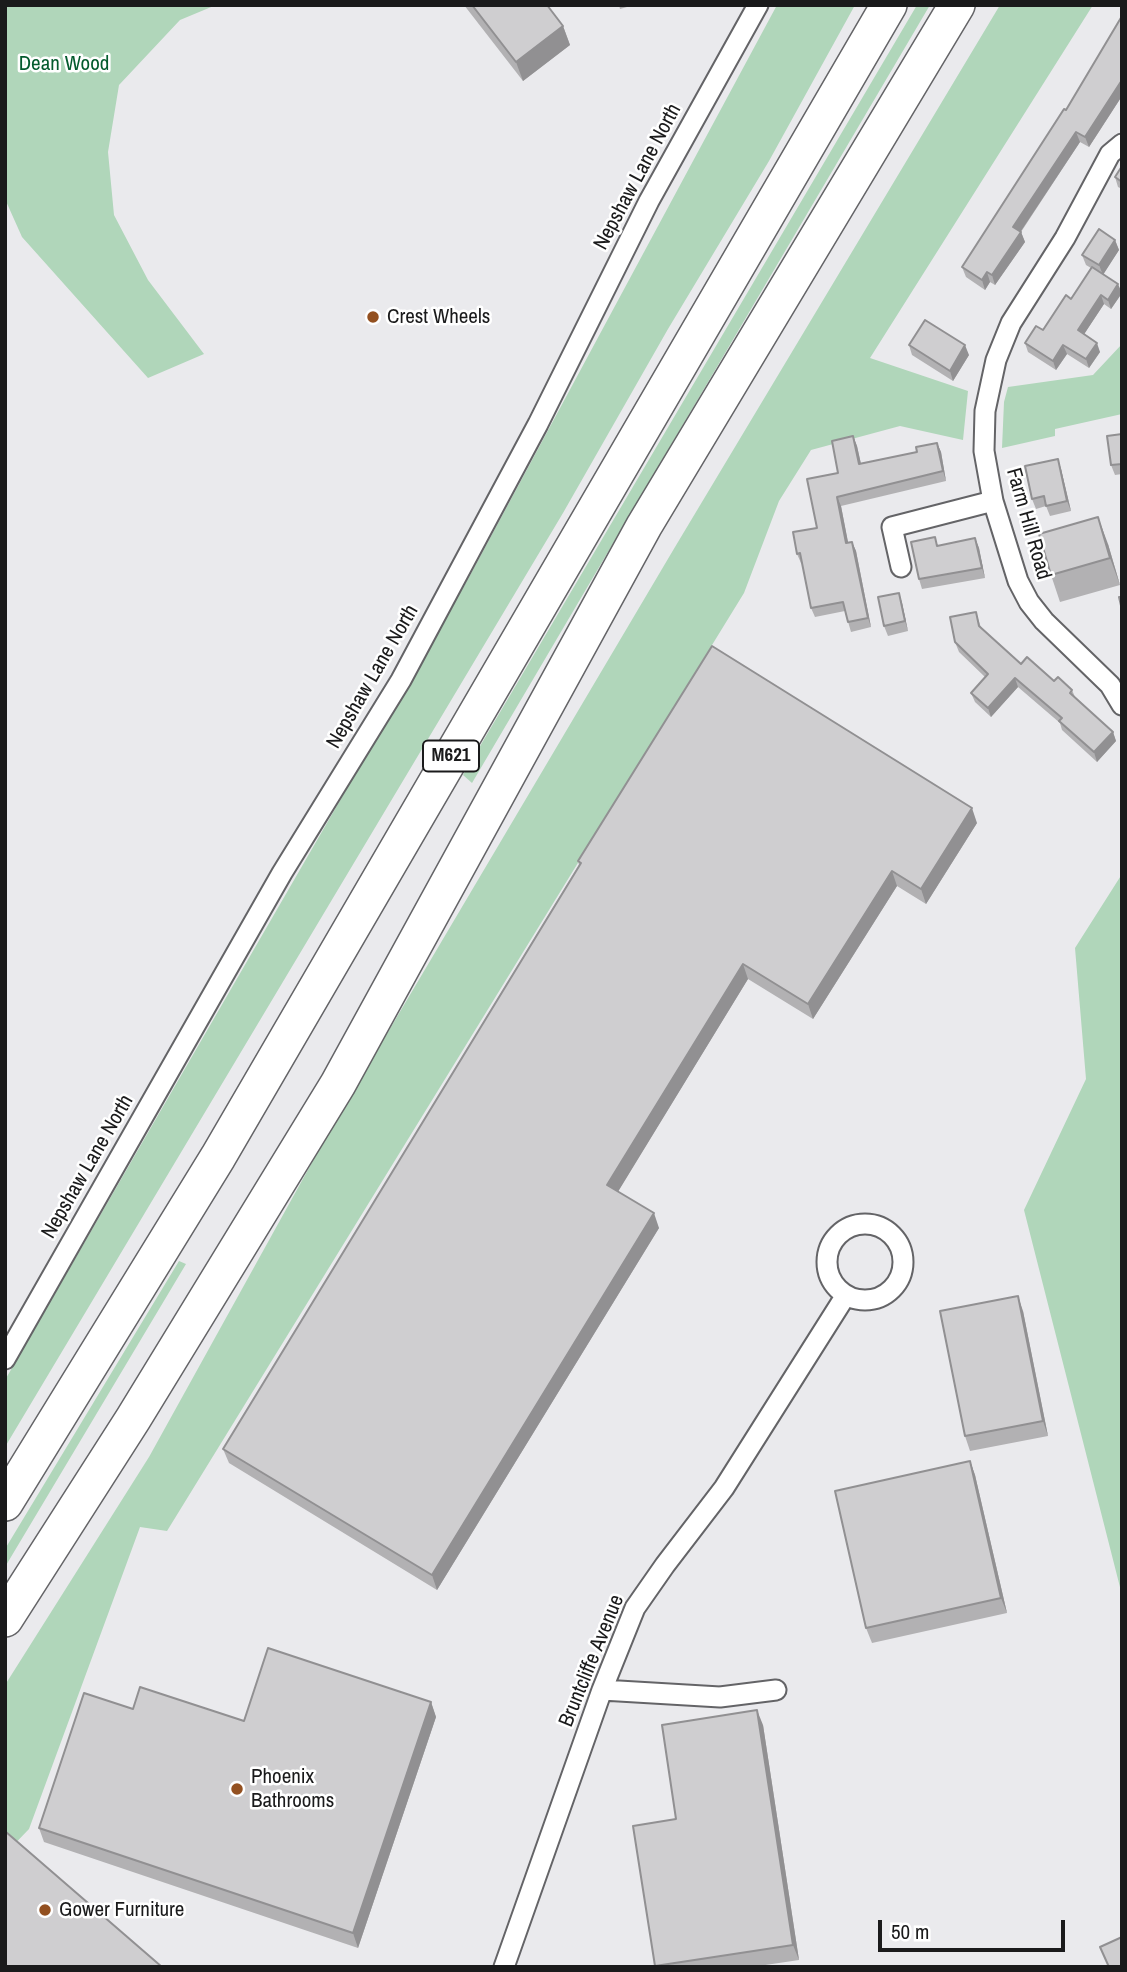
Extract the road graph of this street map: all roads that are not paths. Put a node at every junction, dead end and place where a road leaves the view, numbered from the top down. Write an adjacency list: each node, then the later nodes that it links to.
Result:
1 (758, 5): 9 (street, Nepshaw Lane North)
2 (889, 5): 10 (highway, M621)
3 (957, 5): 11 (highway, M621)
4 (1122, 144): 5 (street, Farm Hill Road)
5 (993, 501): 6 (street); 7 (street, Farm Hill Road)
6 (901, 567)
7 (1122, 705)
8 (846, 1295): 12 (street, Bruntcliffe Avenue)
9 (5, 1359)
10 (5, 1503)
11 (5, 1619)
12 (602, 1690): 13 (street); 14 (street, Bruntcliffe Avenue)
13 (776, 1690)
14 (503, 1967)

